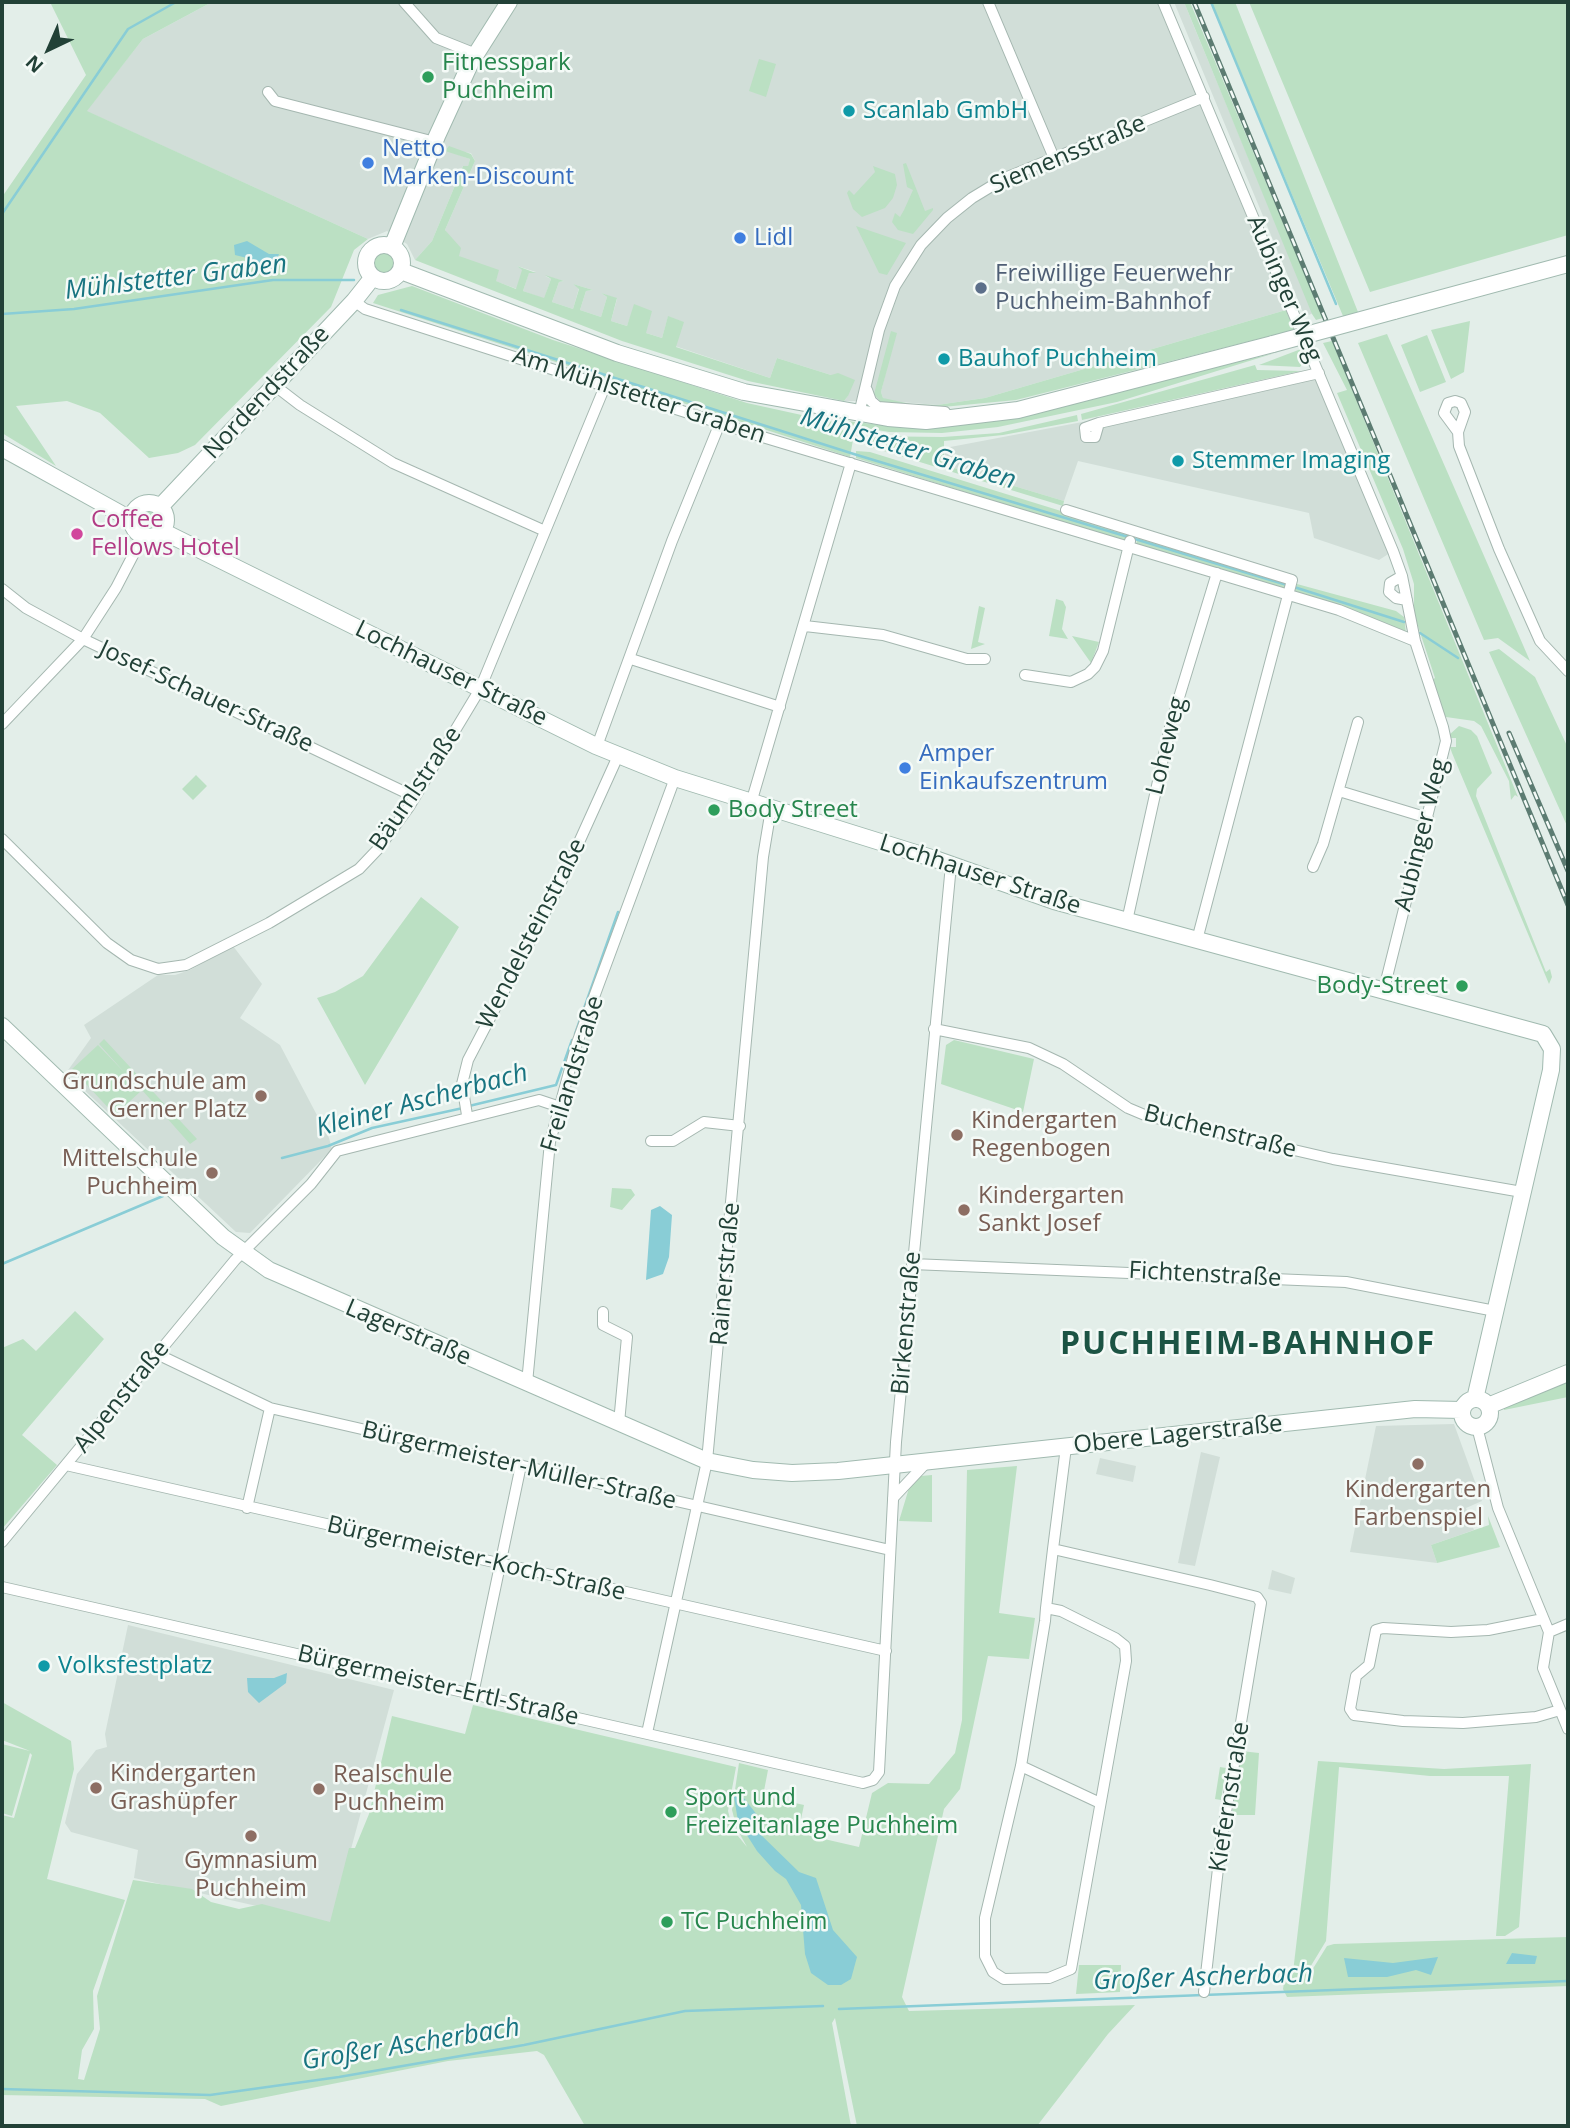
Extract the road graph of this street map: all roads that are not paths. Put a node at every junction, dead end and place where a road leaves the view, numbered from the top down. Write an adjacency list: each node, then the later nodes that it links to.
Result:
1 (404, 2): 5 (street)
2 (509, 2): 5 (street)
3 (988, 2): 9 (street)
4 (1163, 2): 7 (street, Aubinger Weg)
5 (476, 54): 8 (street)
6 (268, 92): 8 (street)
7 (1204, 97): 9 (street, Siemensstraße); 15 (street, Aubinger Weg)
8 (435, 142): 10 (street)
9 (1054, 158): 16 (street, Siemensstraße)
10 (392, 247): 12 (street); 13 (street)
11 (1568, 264): 19 (street, bridge)
12 (401, 271): 13 (street); 20 (street)
13 (373, 277): 14 (street, Nordendstraße)
14 (354, 302): 17 (street, Nordendstraße); 18 (street, Am Mühlstetter Graben)
15 (1319, 373): 22 (street); 37 (street, Aubinger Weg)
16 (867, 383): 19 (street); 20 (street, Siemensstraße)
17 (274, 385): 26 (street, Nordendstraße); 30 (street)
18 (605, 386): 21 (street, Am Mühlstetter Graben); 30 (street, Bäumlstraße)
19 (1018, 410): 20 (street)
20 (859, 414)
21 (720, 423): 25 (street, Am Mühlstetter Graben); 39 (street)
22 (1099, 423)
23 (1458, 432): 41 (street)
24 (2, 448): 28 (street)
25 (851, 463): 32 (street, Am Mühlstetter Graben); 36 (street)
26 (160, 507): 28 (street); 29 (street)
27 (1066, 510): 32 (street, Am Mühlstetter Graben)
28 (132, 520): 31 (street)
29 (162, 531): 31 (street); 43 (street, Lochhauser Straße)
30 (545, 531): 43 (street, Bäumlstraße)
31 (143, 536): 38 (street)
32 (1131, 538): 33 (street, Am Mühlstetter Graben); 35 (street, Am Mühlstetter Graben); 42 (street)
33 (1217, 573): 35 (street, Am Mühlstetter Graben); 58 (street, Loheweg)
34 (2, 589): 38 (street, Josef-Schauer-Straße)
35 (1290, 589): 37 (street, Am Mühlstetter Graben); 59 (street)
36 (805, 626): 40 (street); 44 (street)
37 (1412, 632): 54 (street, Aubinger Weg)
38 (83, 639): 46 (street); 51 (street, Josef-Schauer-Straße)
39 (631, 659): 44 (street); 47 (street)
40 (985, 660)
41 (1568, 671)
42 (1025, 675)
43 (480, 690): 47 (street, Lochhauser Straße); 51 (street, Bäumlstraße)
44 (780, 707): 52 (street)
45 (1358, 722): 50 (street)
46 (2, 724)
47 (597, 746): 48 (street, Lochhauser Straße)
48 (618, 756): 49 (street, Lochhauser Straße); 64 (street, Wendelsteinstraße)
49 (675, 778): 52 (street, Lochhauser Straße); 63 (street, Freilandstraße)
50 (1339, 791): 54 (street); 57 (street)
51 (415, 797): 55 (street, Bäumlstraße)
52 (751, 803): 53 (street, Lochhauser Straße)
53 (771, 809): 56 (street, Lochhauser Straße); 65 (street, Rainerstraße)
54 (1427, 818): 60 (street, Aubinger Weg)
55 (2, 839)
56 (951, 864): 58 (street, Lochhauser Straße); 62 (street, Birkenstraße)
57 (1312, 867)
58 (1127, 921): 59 (street, Lochhauser Straße)
59 (1197, 940): 60 (street, Lochhauser Straße)
60 (1384, 989): 67 (street, Lochhauser Straße)
61 (2, 1026): 68 (street, Lagerstraße)
62 (934, 1029): 67 (street, Buchenstraße); 69 (street, Birkenstraße)
63 (560, 1107): 64 (street, Alpenstraße); 74 (street, Freilandstraße)
64 (465, 1108): 68 (street, Alpenstraße)
65 (740, 1126): 66 (street); 81 (street, Rainerstraße)
66 (651, 1141)
67 (1522, 1192): 70 (street)
68 (242, 1253): 72 (street, Alpenstraße); 74 (street, Lagerstraße)
69 (912, 1264): 70 (street, Fichtenstraße); 85 (street, Birkenstraße)
70 (1495, 1311): 75 (street)
71 (603, 1312): 78 (street)
72 (157, 1354): 76 (street, Bürgermeister-Müller-Straße); 83 (street, Alpenstraße)
73 (1568, 1373): 75 (street)
74 (527, 1384): 78 (street, Lagerstraße)
75 (1481, 1402): 77 (street); 79 (street)
76 (270, 1408): 84 (street, Bürgermeister-Müller-Straße); 88 (street)
77 (1462, 1410): 79 (street); 80 (street, Obere Lagerstraße)
78 (620, 1423): 81 (street, Lagerstraße)
79 (1477, 1427): 96 (street)
80 (1066, 1447): 82 (street, Obere Lagerstraße); 90 (street)
81 (707, 1461): 85 (street, Lagerstraße); 87 (street, Rainerstraße)
82 (927, 1462): 85 (street, Obere Lagerstraße); 86 (street)
83 (66, 1465): 88 (street, Bürgermeister-Koch-Straße); 89 (street, Alpenstraße)
84 (521, 1465): 87 (street, Bürgermeister-Müller-Straße); 92 (street)
85 (895, 1465): 86 (street, Birkenstraße)
86 (893, 1498): 91 (street, Birkenstraße)
87 (696, 1504): 91 (street, Bürgermeister-Müller-Straße); 94 (street, Rainerstraße)
88 (247, 1508): 92 (street, Bürgermeister-Koch-Straße)
89 (2, 1542)
90 (1053, 1549): 95 (street); 107 (street, Kiefernstraße)
91 (890, 1550): 99 (street, Birkenstraße)
92 (500, 1565): 94 (street, Bürgermeister-Koch-Straße); 100 (street)
93 (2, 1587): 100 (street, Bürgermeister-Ertl-Straße)
94 (674, 1605): 99 (street, Bürgermeister-Koch-Straße); 103 (street, Rainerstraße)
95 (1046, 1608): 104 (street); 106 (street)
96 (1543, 1619): 98 (street); 101 (street)
97 (1568, 1624): 98 (street)
98 (1549, 1632): 101 (street)
99 (886, 1651): 105 (street, Birkenstraße)
100 (472, 1694): 103 (street, Bürgermeister-Ertl-Straße)
101 (1560, 1710): 102 (street)
102 (1568, 1729)
103 (647, 1733): 105 (street, Bürgermeister-Ertl-Straße)
104 (1021, 1766): 106 (street); 106 (street)
105 (873, 1780)
106 (1100, 1803)
107 (1204, 1992)

